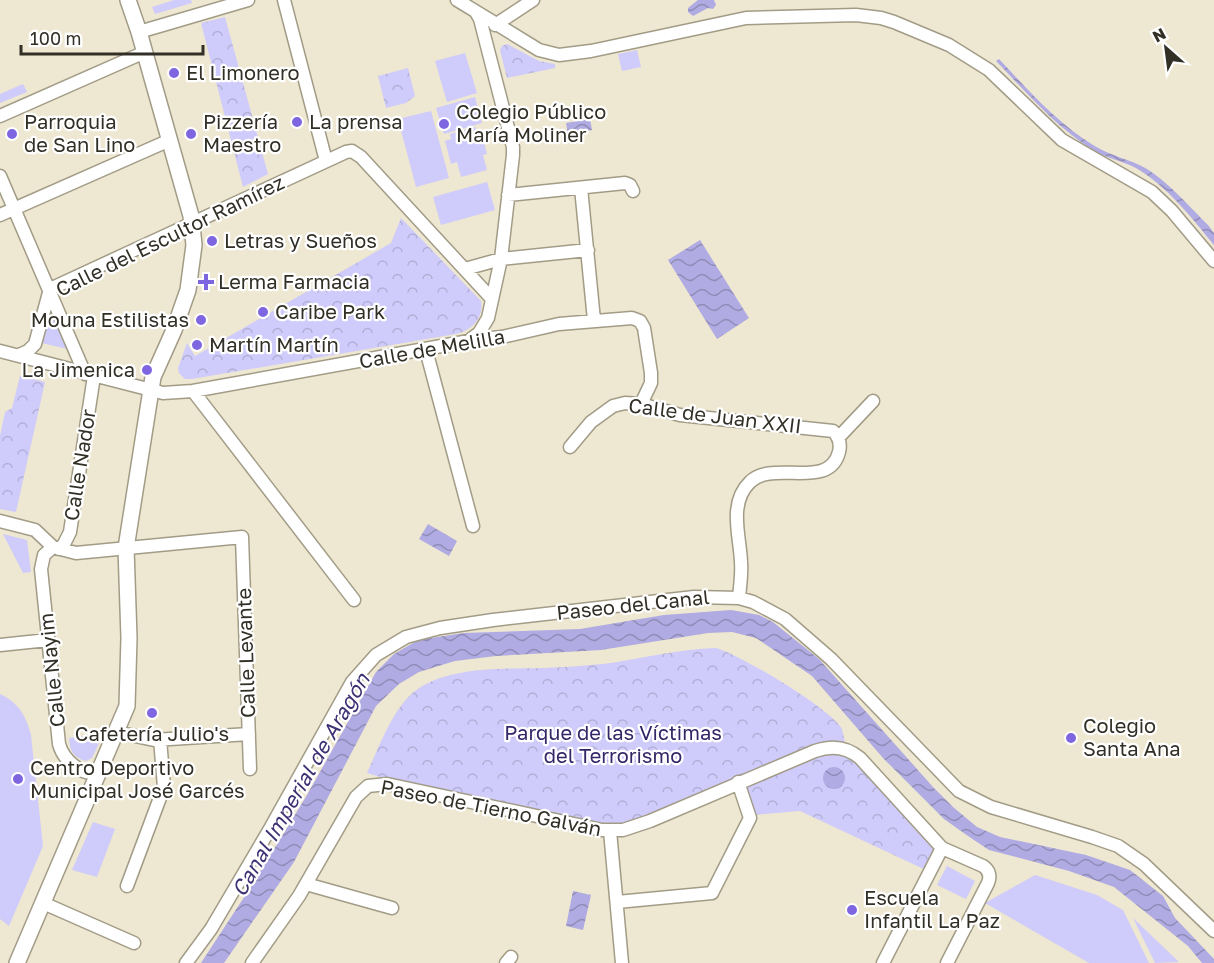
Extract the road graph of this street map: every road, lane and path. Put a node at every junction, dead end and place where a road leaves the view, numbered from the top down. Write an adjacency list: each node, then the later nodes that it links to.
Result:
1 (128, 0): 8 (main road)
2 (248, 0): 8 (street)
3 (284, 0): 14 (street)
4 (457, 0): 6 (street)
5 (533, 0): 7 (street)
6 (476, 12): 7 (street); 10 (street)
7 (495, 25): 9 (street)
8 (139, 32): 11 (main road)
9 (509, 33): 10 (street); 24 (street)
10 (486, 46): 18 (street)
11 (145, 52): 12 (street); 13 (main road)
12 (0, 116)
13 (170, 140): 19 (street); 21 (main road)
14 (326, 161): 21 (street, Calle del Escultor Ramírez); 25 (street, Calle del Escultor Ramírez)
15 (0, 176): 19 (street)
16 (582, 188): 17 (street); 18 (street); 22 (street)
17 (633, 191)
18 (508, 195): 23 (street)
19 (15, 210): 20 (street); 26 (street)
20 (0, 215)
21 (192, 224): 26 (street, Calle del Escultor Ramírez); 34 (main road)
22 (588, 250): 23 (street); 28 (street)
23 (501, 259): 25 (street); 27 (street)
24 (1214, 261)
25 (465, 269): 27 (street)
26 (50, 289): 32 (street, Calle del Escultor Ramírez); 33 (street)
27 (492, 299): 29 (street)
28 (594, 320): 29 (street, Calle de Melilla); 37 (street, Calle de Melilla)
29 (468, 341): 30 (street, Calle de Melilla)
30 (426, 350): 35 (street, Calle de Melilla); 41 (street)
31 (0, 351): 32 (street, Calle de Melilla)
32 (20, 355): 33 (street, Calle de Melilla)
33 (89, 375): 34 (street, Calle de Melilla); 42 (street, Calle Nador)
34 (150, 390): 35 (street, Calle de Melilla); 43 (main road)
35 (193, 391): 45 (street)
36 (873, 401): 38 (street)
37 (641, 404): 38 (street, Calle de Juan XXII); 39 (street, Calle de Juan XXII)
38 (838, 438): 44 (street)
39 (570, 447)
40 (0, 520): 42 (street)
41 (473, 526)
42 (56, 548): 43 (street); 46 (street, Calle Nayim)
43 (126, 548): 48 (street, Calle Levante); 49 (main road)
44 (739, 598): 61 (street, Paseo del Canal); 64 (street, Paseo del Canal)
45 (354, 600)
46 (48, 640): 47 (street); 52 (street, Calle Nayim)
47 (0, 645)
48 (249, 734): 50 (street); 51 (street, Calle Levante)
49 (116, 735): 50 (street); 52 (main road)
50 (160, 739): 57 (street)
51 (250, 769)
52 (99, 771): 59 (main road)
53 (738, 782): 54 (street, Paseo de Tierno Galván); 55 (street, Paseo de Tierno Galván); 58 (street)
54 (610, 831): 56 (street, Paseo de Tierno Galván); 58 (street)
55 (942, 848): 67 (street); 68 (street, Paseo de Tierno Galván)
56 (306, 884): 60 (street); 65 (street, Paseo de Tierno Galván)
57 (127, 886)
58 (617, 902): 66 (street)
59 (43, 903): 62 (street); 63 (main road)
60 (392, 908)
61 (1214, 931)
62 (134, 943)
63 (17, 963)
64 (186, 963)
65 (252, 963)
66 (622, 963)
67 (884, 963)
68 (947, 963)

